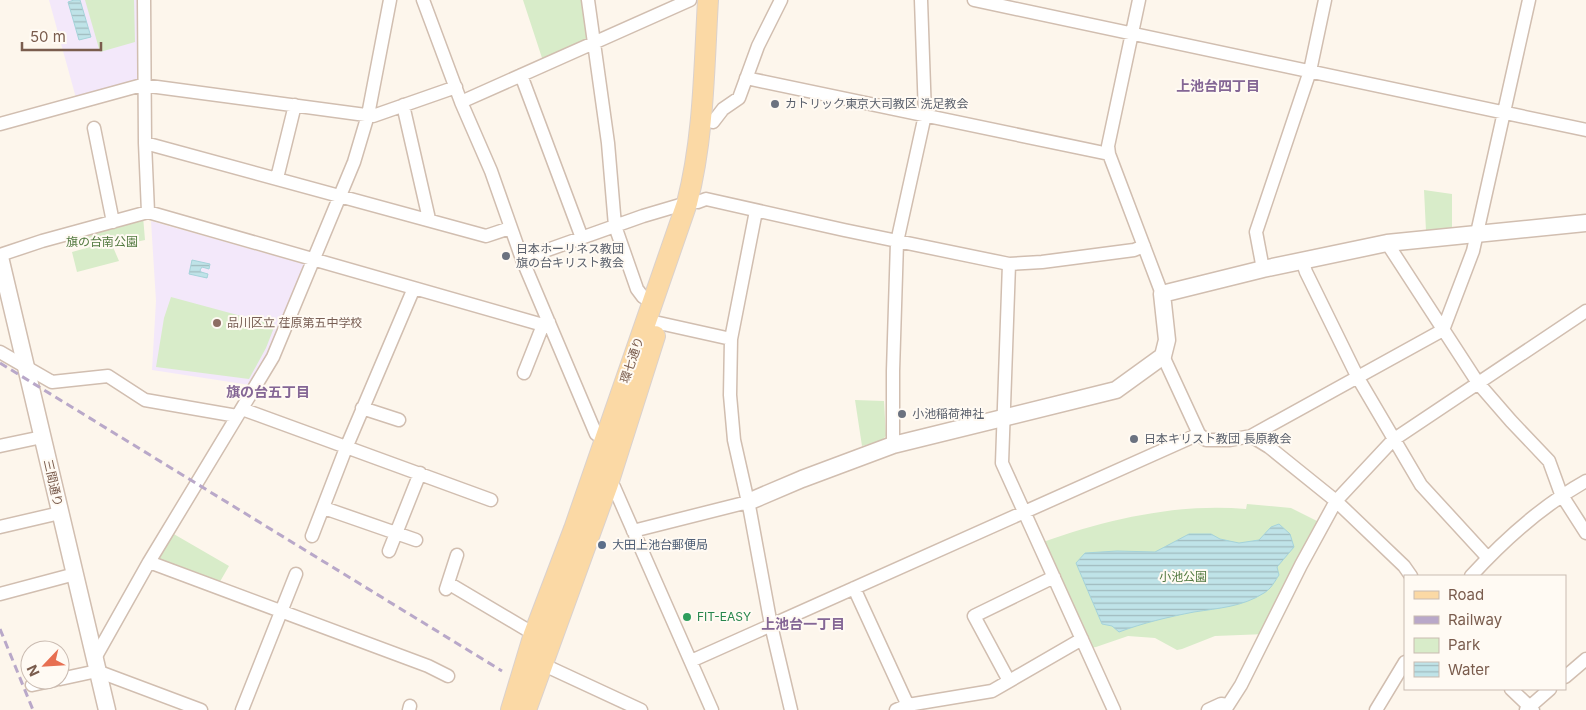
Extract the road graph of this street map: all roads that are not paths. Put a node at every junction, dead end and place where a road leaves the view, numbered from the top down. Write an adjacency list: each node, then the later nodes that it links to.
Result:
1 (144, 0): 19 (street)
2 (390, 0): 25 (street)
3 (423, 0): 20 (street)
4 (588, 0): 15 (street)
5 (690, 0): 15 (street)
6 (708, 0): 35 (main road, 環七通り)
7 (720, 0): 27 (main road, 環七通り)
8 (781, 0): 18 (street)
9 (921, 0): 26 (street)
10 (974, 0): 14 (street)
11 (1139, 0): 14 (street)
12 (1325, 0): 16 (street)
13 (1529, 0): 24 (street)
14 (1132, 34): 16 (street); 32 (street)
15 (594, 42): 17 (street); 41 (street)
16 (1310, 71): 24 (street); 53 (street)
17 (522, 75): 21 (street); 44 (street)
18 (746, 78): 26 (street); 27 (street)
19 (145, 86): 22 (street); 28 (street); 31 (street)
20 (456, 87): 21 (street); 23 (street)
21 (462, 102): 42 (street)
22 (295, 104): 25 (street); 33 (street)
23 (403, 105): 25 (street); 38 (street)
24 (1504, 113): 30 (street); 43 (street)
25 (368, 115): 34 (street)
26 (925, 115): 32 (street); 45 (street)
27 (713, 122): 35 (main road, 環七通り)
28 (0, 124)
29 (94, 128): 39 (street)
30 (1586, 130)
31 (145, 143): 33 (street); 37 (street)
32 (1109, 154): 47 (street)
33 (277, 178): 34 (street)
34 (341, 196): 38 (street); 49 (street)
35 (692, 202): 36 (street); 41 (street); 56 (main road, 環七通り); 59 (main road, 環七通り)
36 (756, 211): 45 (street); 61 (street)
37 (148, 212): 39 (street); 49 (street)
38 (429, 220): 42 (street)
39 (113, 222): 48 (street)
40 (1586, 223): 43 (street)
41 (614, 226): 44 (street); 56 (street)
42 (510, 228): 50 (street)
43 (1478, 234): 46 (street); 60 (street)
44 (582, 238): 50 (street)
45 (897, 242): 52 (street); 77 (street)
46 (1387, 243): 51 (street); 60 (street)
47 (1144, 246): 52 (street); 55 (street)
48 (0, 256): 64 (street, 三間通り)
49 (313, 259): 54 (street); 69 (street)
50 (522, 259): 58 (street)
51 (1302, 260): 53 (street); 66 (street)
52 (1009, 264): 70 (street)
53 (1263, 269): 55 (street)
54 (414, 288): 58 (street); 68 (street)
55 (1162, 294): 63 (street)
56 (652, 302): 75 (main road, 環七通り)
57 (1586, 311): 67 (street)
58 (546, 323): 65 (street); 75 (street)
59 (659, 323): 61 (street); 82 (main road, 環七通り)
60 (1444, 330): 66 (street); 67 (street)
61 (731, 339): 86 (street)
62 (0, 352): 64 (street)
63 (1163, 356): 70 (street); 72 (street)
64 (26, 367): 69 (street); 74 (street, 三間通り)
65 (524, 373)
66 (1358, 378): 73 (street); 76 (street)
67 (1478, 382): 76 (street); 83 (street)
68 (362, 408): 71 (street); 79 (street)
69 (240, 412): 79 (street); 99 (street)
70 (1003, 419): 77 (street); 88 (street)
71 (399, 420)
72 (1199, 434): 73 (street); 88 (street)
73 (1251, 436): 85 (street)
74 (42, 437): 78 (street); 89 (street, 三間通り)
75 (604, 438): 109 (main road, 環七通り)
76 (1393, 440): 85 (street); 98 (street)
77 (892, 445): 86 (street)
78 (0, 446)
79 (346, 448): 80 (street); 87 (street)
80 (420, 474): 84 (street); 93 (street)
81 (1586, 481): 83 (street)
82 (608, 484): 91 (street); 115 (main road, 環七通り)
83 (1562, 494): 92 (street); 98 (street)
84 (491, 500)
85 (1336, 501): 102 (street); 122 (street)
86 (748, 502): 91 (street); 108 (street)
87 (324, 508): 93 (street); 94 (street)
88 (1024, 511): 104 (street); 105 (street)
89 (60, 513): 90 (street); 100 (street, 三間通り)
90 (0, 527)
91 (633, 531): 112 (street)
92 (1586, 533)
93 (396, 534): 95 (street); 96 (street)
94 (312, 536)
95 (416, 540)
96 (389, 550)
97 (457, 555): 109 (street)
98 (1488, 558): 103 (street)
99 (149, 562): 107 (street); 114 (street)
100 (75, 574): 106 (street); 114 (street, 三間通り)
101 (296, 574): 107 (street)
102 (1410, 575)
103 (1472, 575)
104 (1054, 577): 110 (street); 119 (street)
105 (854, 588): 108 (street); 123 (street)
106 (0, 594)
107 (282, 612): 117 (street); 127 (street)
108 (770, 625): 112 (street); 134 (street)
109 (534, 634): 128 (main road); 129 (main road, 環七通り)
110 (1082, 639): 119 (street); 135 (street)
111 (1586, 659): 118 (street)
112 (691, 661): 133 (street)
113 (1404, 664): 137 (street)
114 (96, 665): 116 (street); 125 (street, 三間通り); 126 (street)
115 (544, 665): 130 (main road, 環七通り); 131 (main road); 132 (street)
116 (70, 675)
117 (448, 676)
118 (1566, 676)
119 (1009, 681): 123 (street)
120 (1512, 690): 124 (street)
121 (1549, 690): 124 (street)
122 (1227, 707): 136 (street)
123 (905, 708)
124 (1529, 709)
125 (106, 710)
126 (201, 710)
127 (242, 710)
128 (500, 710)
129 (511, 710)
130 (526, 710)
131 (535, 710)
132 (641, 710)
133 (712, 710)
134 (791, 710)
135 (1114, 710)
136 (1208, 710)
137 (1376, 710)

